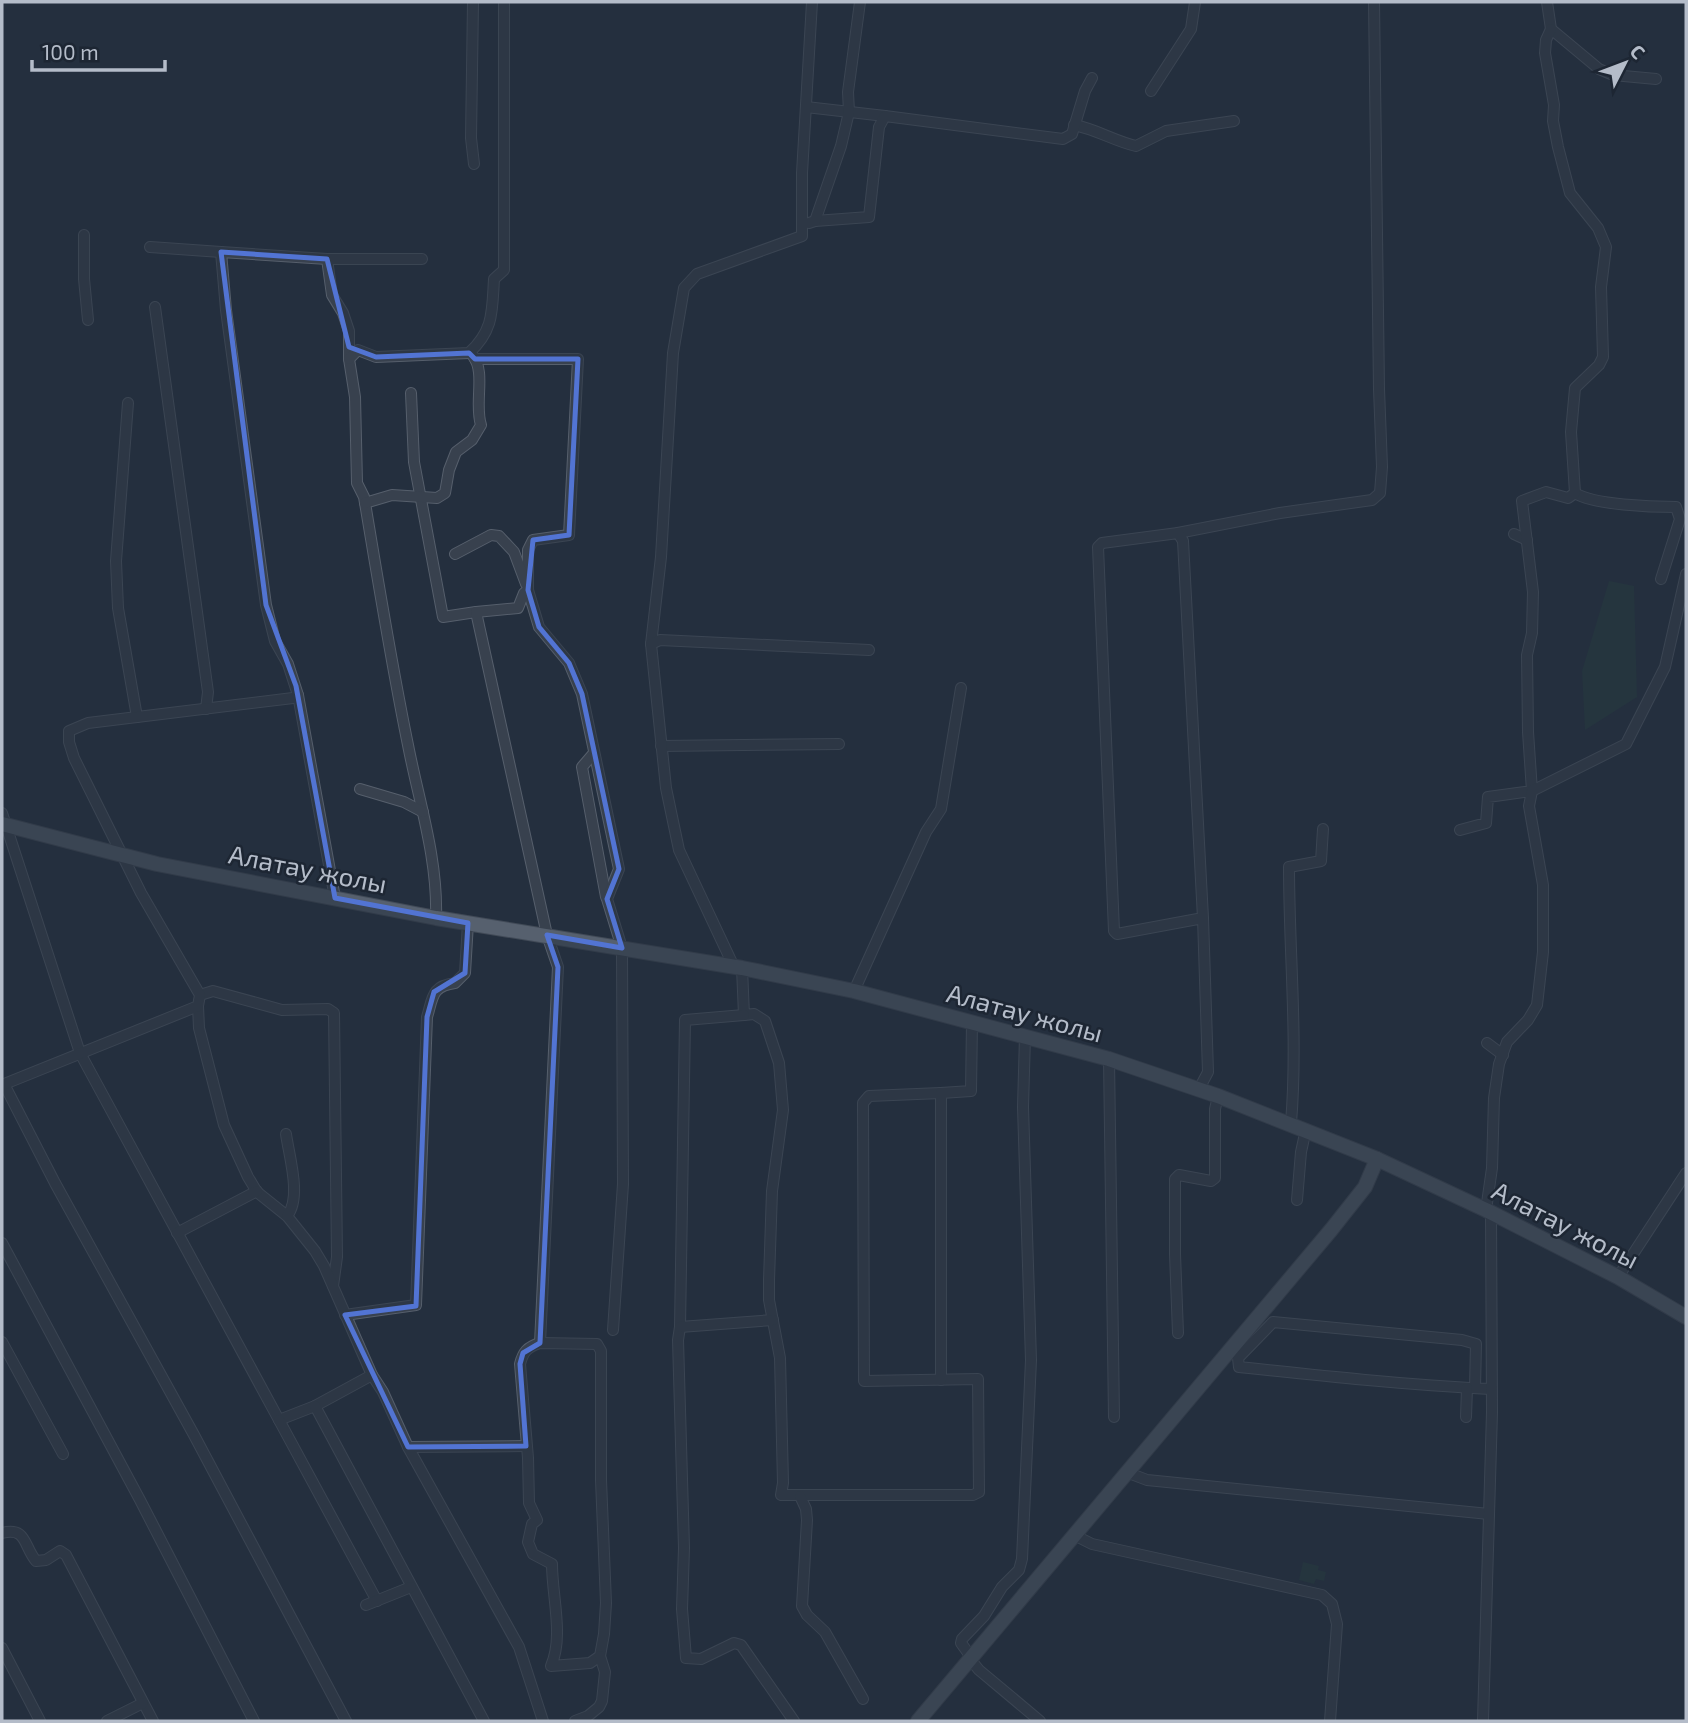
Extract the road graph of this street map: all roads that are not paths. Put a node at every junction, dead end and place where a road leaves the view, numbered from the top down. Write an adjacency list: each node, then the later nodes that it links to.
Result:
1 (472, 2): 17 (street)
2 (504, 2): 27 (street)
3 (813, 2): 12 (street)
4 (860, 2): 13 (street)
5 (1195, 2): 11 (street)
6 (1374, 2): 34 (street)
7 (1547, 2): 8 (street)
8 (1551, 29): 10 (street); 31 (street)
9 (1092, 78): 16 (street)
10 (1656, 79)
11 (1151, 91)
12 (806, 107): 13 (street); 19 (street)
13 (849, 112): 14 (street); 18 (street)
14 (884, 116): 16 (street); 18 (street)
15 (1234, 121): 16 (street)
16 (1074, 125)
17 (474, 164)
18 (815, 221): 19 (street)
19 (803, 225): 42 (street)
20 (84, 235): 26 (street)
21 (150, 247): 22 (street)
22 (221, 253): 23 (street); 45 (street)
23 (327, 258): 24 (street); 28 (street)
24 (422, 259)
25 (155, 307): 46 (street)
26 (88, 320)
27 (472, 356): 28 (street); 32 (street); 40 (street)
28 (349, 359): 33 (street)
29 (411, 393): 32 (street)
30 (128, 403): 47 (street)
31 (1575, 492): 36 (street); 39 (street)
32 (420, 497): 33 (street); 41 (street)
33 (365, 503): 53 (street)
34 (1178, 533): 61 (street); 61 (street)
35 (1514, 534): 36 (street)
36 (1527, 540): 52 (street)
37 (455, 554): 40 (street)
38 (1686, 574): 52 (street)
39 (1661, 579)
40 (528, 590): 41 (street); 50 (street)
41 (476, 612): 63 (street)
42 (651, 644): 43 (street); 49 (street)
43 (869, 650)
44 (961, 688): 66 (street)
45 (298, 695): 46 (street); 58 (street)
46 (206, 709): 47 (street)
47 (137, 717): 57 (street)
48 (839, 744): 49 (street)
49 (661, 746): 65 (street)
50 (594, 753): 59 (street); 59 (street)
51 (360, 789): 53 (street)
52 (1532, 791): 56 (street); 73 (street)
53 (423, 812): 60 (street)
54 (4, 821): 57 (main road, Алатау жолы); 72 (street)
55 (1323, 829): 79 (street)
56 (1460, 830)
57 (121, 853): 58 (main road, Алатау жолы); 67 (street)
58 (335, 898): 60 (main road, Алатау жолы)
59 (607, 900): 64 (street)
60 (436, 918): 62 (main road, Алатау жолы)
61 (1203, 918): 76 (street)
62 (468, 923): 63 (main road, Алатау жолы); 92 (street)
63 (547, 934): 64 (main road, Алатау жолы); 99 (street)
64 (615, 947): 65 (main road, Алатау жолы); 96 (street)
65 (734, 966): 66 (main road, Алатау жолы); 68 (street)
66 (854, 991): 69 (main road, Алатау жолы)
67 (199, 1001): 72 (street); 84 (street); 91 (street)
68 (744, 1015): 94 (street); 95 (street)
69 (972, 1022): 70 (main road, Алатау жолы); 77 (street)
70 (1025, 1036): 74 (main road, Алатау жолы); 119 (street)
71 (1487, 1043): 73 (street)
72 (80, 1053): 75 (street); 88 (street)
73 (1503, 1055): 86 (street)
74 (1109, 1059): 76 (main road, Алатау жолы); 105 (street)
75 (3, 1084): 128 (street)
76 (1199, 1089): 78 (main road, Алатау жолы)
77 (941, 1093): 101 (street); 101 (street)
78 (1218, 1096): 79 (main road, Алатау жолы); 97 (street)
79 (1291, 1123): 80 (main road, Алатау жолы)
80 (1306, 1129): 82 (main road, Алатау жолы); 85 (street)
81 (286, 1134): 87 (street)
82 (1377, 1159): 86 (main road, Алатау жолы); 111 (main road)
83 (1686, 1173): 90 (street)
84 (257, 1191): 87 (street); 88 (street)
85 (1297, 1200)
86 (1488, 1211): 90 (main road, Алатау жолы); 103 (street)
87 (287, 1216): 91 (street)
88 (177, 1233): 107 (street)
89 (2, 1243): 127 (street)
90 (1618, 1276): 93 (main road, Алатау жолы)
91 (333, 1286): 92 (street)
92 (345, 1315): 100 (street)
93 (1686, 1317)
94 (773, 1320): 95 (street); 112 (street)
95 (680, 1327): 132 (street)
96 (613, 1331)
97 (1178, 1333)
98 (2, 1342): 110 (street)
99 (540, 1343): 108 (street); 118 (street)
100 (372, 1375): 104 (street); 109 (street)
101 (941, 1380): 112 (street)
102 (1471, 1388): 102 (street); 103 (street); 106 (street)
103 (1491, 1389): 113 (street)
104 (315, 1406): 107 (street); 116 (street)
105 (1114, 1417)
106 (1466, 1417)
107 (279, 1420): 116 (street)
108 (526, 1446): 109 (street); 120 (street)
109 (408, 1447): 121 (street)
110 (63, 1454)
111 (1126, 1472): 113 (street); 115 (main road)
112 (800, 1496): 122 (street)
113 (1489, 1514): 136 (street)
114 (2, 1533): 123 (street)
115 (1074, 1535): 119 (main road); 135 (street)
116 (411, 1587): 129 (street)
117 (2, 1648): 124 (street)
118 (600, 1656): 120 (street); 131 (street)
119 (970, 1658): 133 (main road); 134 (street)
120 (551, 1667): 121 (street)
121 (530, 1679): 130 (street)
122 (863, 1699)
123 (143, 1703): 125 (street); 126 (street)
124 (40, 1721)
125 (107, 1721)
126 (153, 1721)
127 (254, 1721)
128 (345, 1721)
129 (484, 1721)
130 (543, 1721)
131 (575, 1721)
132 (794, 1721)
133 (918, 1721)
134 (1040, 1721)
135 (1330, 1721)
136 (1483, 1721)

